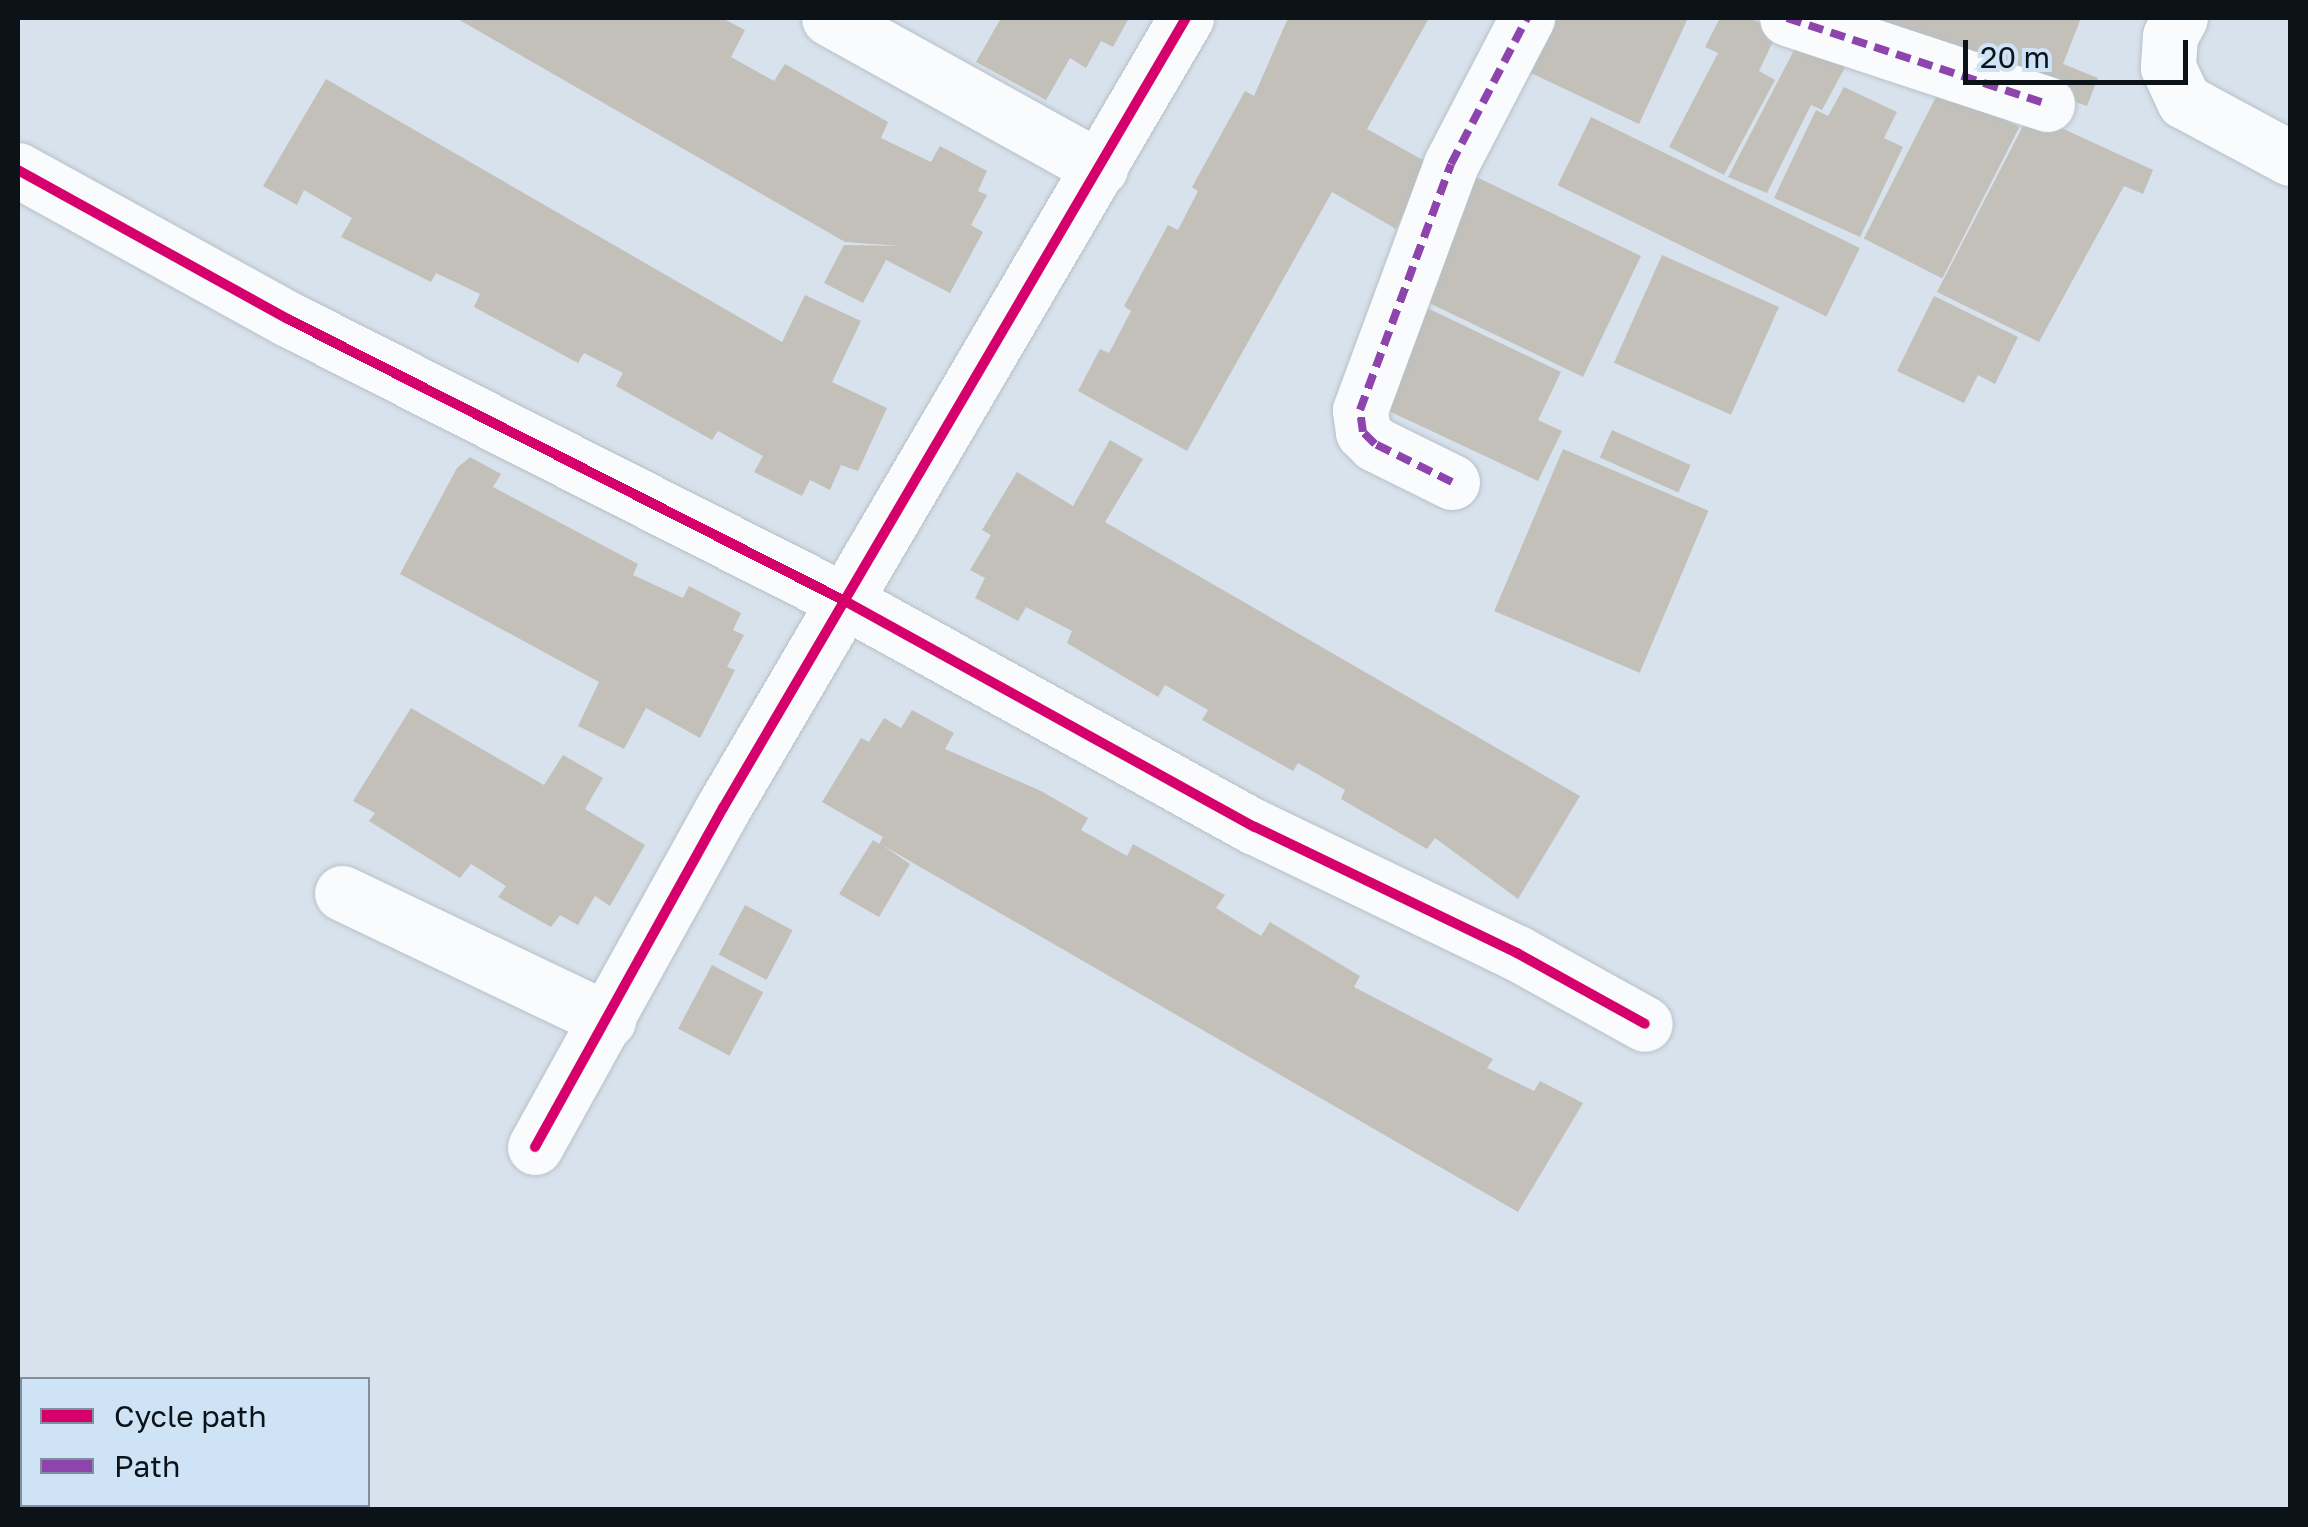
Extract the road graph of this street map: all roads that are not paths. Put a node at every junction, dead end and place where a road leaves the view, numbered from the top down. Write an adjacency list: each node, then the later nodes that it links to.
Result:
1 (829, 18): 8 (street)
2 (1186, 18): 8 (street)
3 (1528, 18): 10 (street)
4 (1787, 18): 6 (street)
5 (2180, 18): 7 (street)
6 (2047, 104)
7 (2290, 158)
8 (1100, 168): 11 (street)
9 (18, 170): 11 (street)
10 (1452, 482)
11 (845, 601): 13 (street); 14 (street)
12 (342, 893): 13 (street)
13 (608, 1020): 15 (street)
14 (1646, 1024)
15 (535, 1147)

